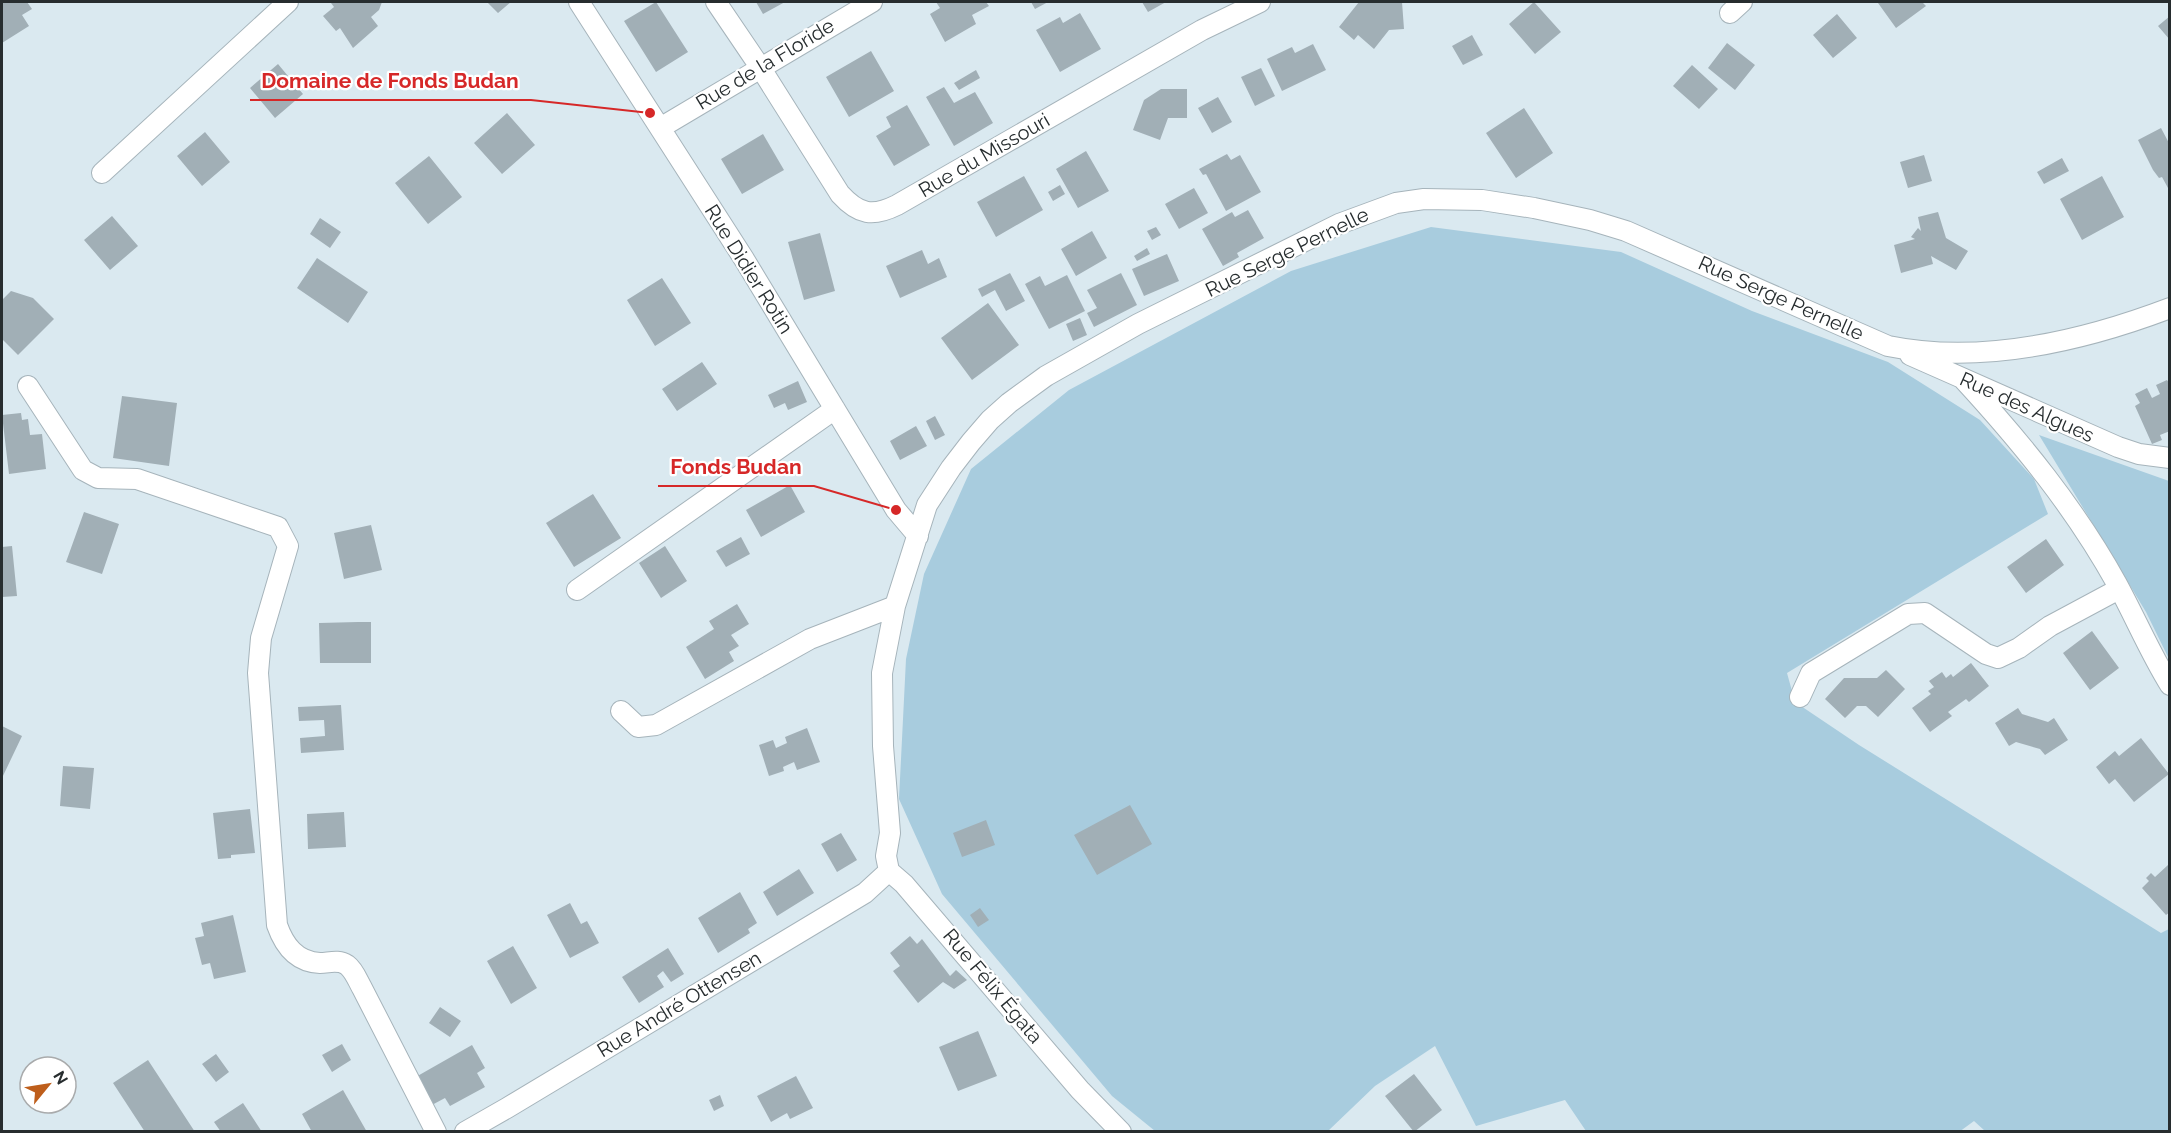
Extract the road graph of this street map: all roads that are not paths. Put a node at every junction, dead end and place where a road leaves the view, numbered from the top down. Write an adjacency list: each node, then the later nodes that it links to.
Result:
1 (288, 2): 8 (street)
2 (579, 2): 7 (street, Rue Didier Rotin)
3 (716, 2): 6 (street, Rue du Missouri)
4 (872, 2): 6 (street, Rue de la Floride)
5 (1260, 2): 6 (street, Rue du Missouri)
6 (760, 67): 7 (street, Rue de la Floride)
7 (660, 128): 13 (street, Rue Didier Rotin)
8 (102, 173)
9 (2169, 308): 10 (street, Rue Serge Pernelle)
10 (1888, 346): 11 (street, Rue des Algues); 15 (street, Rue Serge Pernelle)
11 (1963, 379): 14 (street, Rue des Algues); 16 (street)
12 (28, 386): 23 (street)
13 (835, 409): 15 (street, Rue Didier Rotin); 17 (street)
14 (2169, 458)
15 (918, 536): 18 (street, Rue Serge Pernelle)
16 (2119, 589): 19 (street); 20 (street)
17 (577, 590)
18 (895, 606): 21 (street); 22 (street, Rue Serge Pernelle)
19 (2169, 686)
20 (1800, 697)
21 (621, 711)
22 (889, 871): 24 (street, Rue André Ottensen); 25 (street, Rue Félix Égata)
23 (436, 1131)
24 (465, 1131)
25 (1121, 1131)

